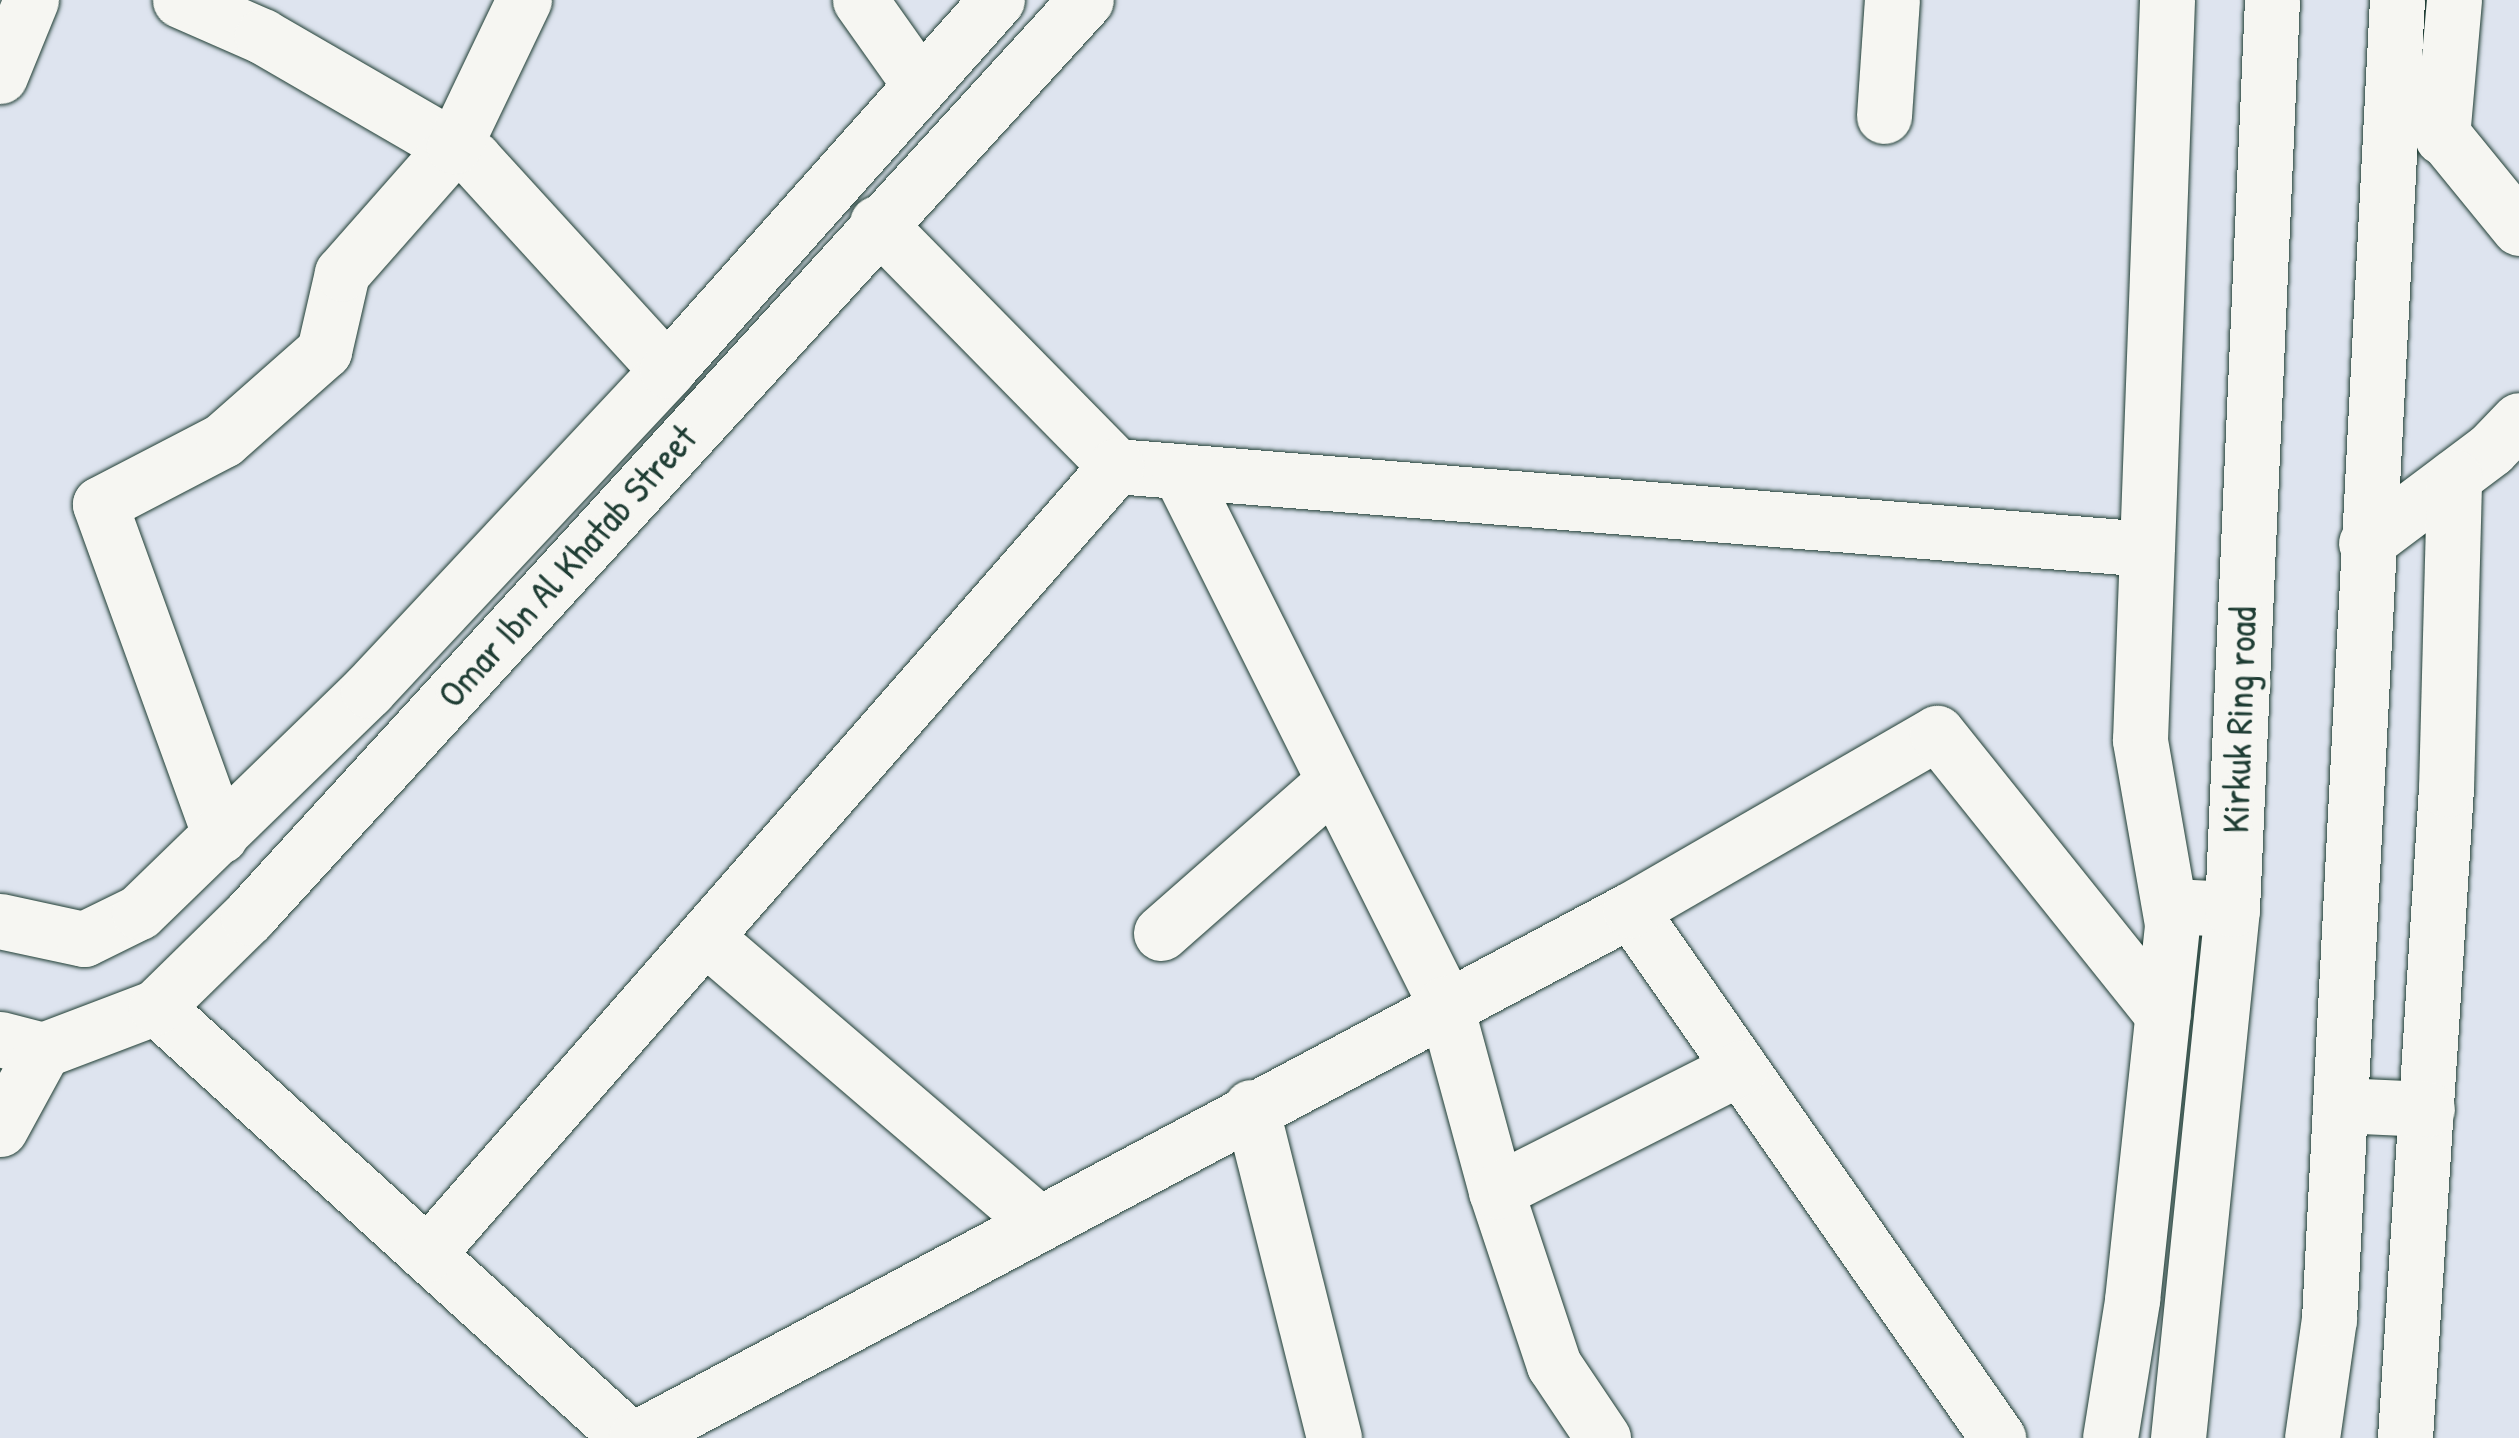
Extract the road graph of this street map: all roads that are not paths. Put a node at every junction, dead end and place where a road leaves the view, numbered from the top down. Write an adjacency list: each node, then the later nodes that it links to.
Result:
1 (30, 0): 12 (main road)
2 (180, 0): 17 (main road)
3 (524, 0): 17 (main road)
4 (860, 0): 14 (main road)
5 (997, 0): 14 (main road, Omar Ibn Al Khatab Street)
6 (1086, 0): 18 (main road, Omar Ibn Al Khatab Street)
7 (1892, 0): 15 (main road)
8 (2166, 0): 26 (main road)
9 (2272, 0): 30 (main road, Kirkuk Ring road)
10 (2397, 0): 13 (main road)
11 (2454, 0): 16 (main road)
12 (0, 76)
13 (2395, 76): 16 (main road); 25 (main road)
14 (918, 82): 20 (main road, Omar Ibn Al Khatab Street)
15 (1884, 116)
16 (2442, 137): 19 (main road)
17 (454, 146): 20 (main road); 28 (main road)
18 (878, 224): 22 (main road); 36 (main road, Omar Ibn Al Khatab Street)
19 (2519, 228)
20 (667, 370): 28 (main road, Omar Ibn Al Khatab Street)
21 (2519, 420): 24 (main road)
22 (1116, 466): 23 (main road); 34 (main road)
23 (1179, 470): 26 (main road); 27 (main road)
24 (2454, 477): 25 (main road); 42 (main road)
25 (2366, 542): 40 (main road)
26 (2148, 549): 29 (main road)
27 (1334, 781): 33 (main road); 35 (main road)
28 (220, 836): 32 (main road, Omar Ibn Al Khatab Street)
29 (2171, 906): 30 (main road); 37 (main road)
30 (2232, 908): 53 (main road, Kirkuk Ring road)
31 (1630, 910): 35 (main road); 37 (main road); 39 (main road)
32 (0, 922)
33 (1162, 933)
34 (705, 937): 45 (main road); 46 (main road)
35 (1445, 1003): 41 (main road); 44 (main road)
36 (156, 1007): 38 (main road, Omar Ibn Al Khatab Street); 46 (main road)
37 (2162, 1015): 52 (main road)
38 (21, 1044): 43 (main road)
39 (1740, 1068): 44 (main road); 51 (main road)
40 (2340, 1105): 42 (main road); 54 (main road)
41 (1251, 1107): 45 (main road); 49 (main road)
42 (2427, 1108): 55 (main road)
43 (0, 1129)
44 (1496, 1191): 50 (main road)
45 (1038, 1222): 48 (main road)
46 (427, 1254): 47 (main road)
47 (629, 1438)
48 (636, 1438)
49 (1334, 1438)
50 (1603, 1438)
51 (1998, 1438)
52 (2110, 1438)
53 (2178, 1438)
54 (2312, 1438)
55 (2405, 1438)

